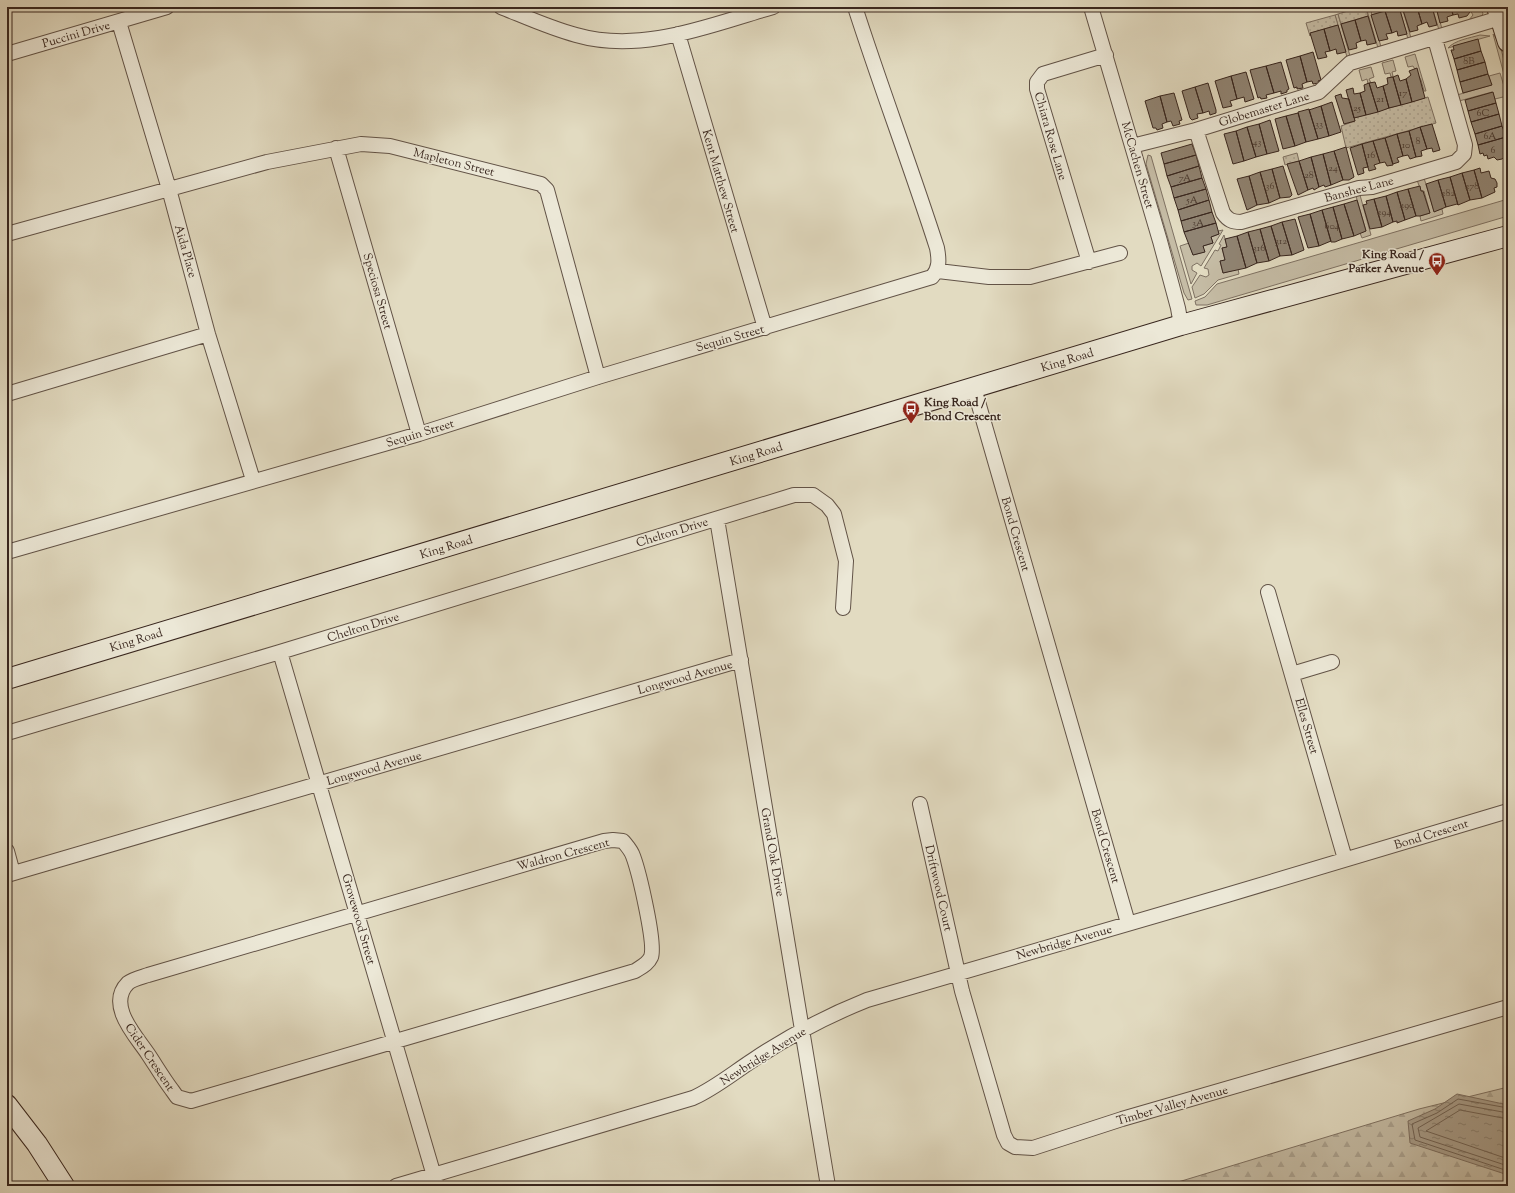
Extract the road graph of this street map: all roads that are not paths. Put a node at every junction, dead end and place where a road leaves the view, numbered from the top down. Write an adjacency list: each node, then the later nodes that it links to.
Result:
1 (167, 7): 7 (street, Puccini Drive)
2 (502, 7): 8 (street)
3 (773, 7): 8 (street)
4 (855, 7): 21 (street)
5 (1092, 7): 12 (street, McCachen Street)
6 (1499, 12): 9 (street, Globemaster Lane); 10 (main road)
7 (119, 22): 11 (street, Puccini Drive); 16 (street, Aida Place)
8 (678, 34): 23 (street, Kent Matthew Street)
9 (1435, 39): 13 (street, Globemaster Lane); 13 (street, Banshee Lane)
10 (1508, 42)
11 (7, 54)
12 (1106, 55): 14 (street, McCachen Street); 20 (street, Chiara Rose Lane)
13 (1196, 130): 14 (street, Globemaster Lane)
14 (1132, 146): 22 (street, McCachen Street)
15 (336, 148): 16 (street, Mapleton Street); 25 (street, Mapleton Street); 28 (street, Speciosa Street)
16 (169, 189): 17 (street, Mapleton Street); 24 (street, Aida Place)
17 (7, 234)
18 (1508, 236): 22 (main road, King Road)
19 (1120, 253): 20 (street)
20 (1088, 262): 21 (street)
21 (938, 271): 23 (street, Sequin Street)
22 (1181, 325): 26 (main road, King Road)
23 (765, 328): 25 (street, Sequin Street)
24 (208, 334): 27 (street); 29 (street, Aida Place)
25 (598, 377): 28 (street, Sequin Street)
26 (974, 388): 38 (main road, King Road); 47 (street, Bond Crescent)
27 (7, 394)
28 (420, 434): 29 (street, Sequin Street)
29 (253, 480): 31 (street, Sequin Street)
30 (717, 518): 33 (street, Chelton Drive); 34 (street, Chelton Drive); 35 (street, Grand Oak Drive)
31 (7, 552)
32 (1268, 592): 37 (street, Elles Street)
33 (843, 608)
34 (280, 652): 39 (street, Chelton Drive); 40 (street, Grovewood Street)
35 (741, 660): 40 (street, Longwood Avenue); 50 (street, Grand Oak Drive)
36 (1332, 662): 37 (street)
37 (1292, 674): 44 (street, Elles Street)
38 (7, 679)
39 (7, 733)
40 (320, 783): 45 (street, Longwood Avenue); 46 (street, Grovewood Street)
41 (920, 804): 48 (street, Driftwood Court)
42 (1508, 811): 44 (street, Bond Crescent)
43 (7, 851): 45 (street)
44 (1345, 859): 47 (street, Bond Crescent)
45 (10, 874)
46 (357, 913): 51 (street, Grovewood Street); 51 (street, Cider Crescent); 51 (street, Waldron Crescent)
47 (1128, 923): 48 (street, Newbridge Avenue)
48 (958, 973): 49 (street, Timber Valley Avenue); 50 (street, Newbridge Avenue)
49 (1508, 1007)
50 (803, 1030): 53 (street, Newbridge Avenue); 56 (street, Grand Oak Drive)
51 (395, 1041): 53 (street, Grovewood Street)
52 (7, 1105): 54 (main road)
53 (436, 1180): 55 (street, Newbridge Avenue)
54 (64, 1186)
55 (396, 1186)
56 (828, 1186)

